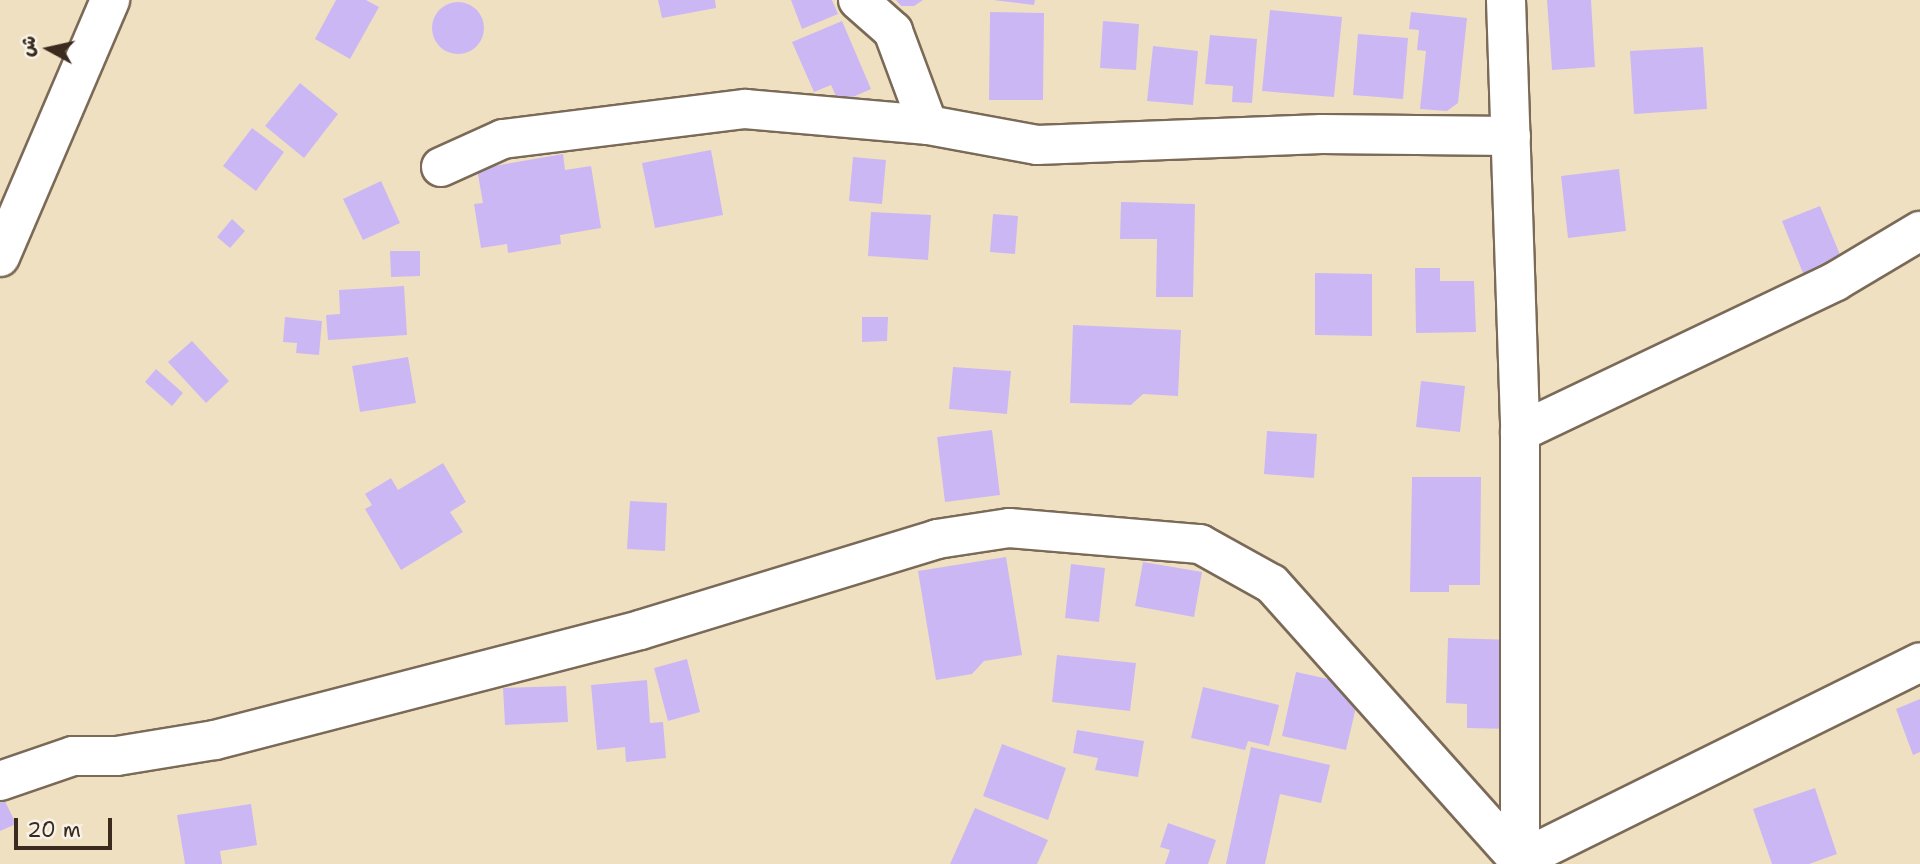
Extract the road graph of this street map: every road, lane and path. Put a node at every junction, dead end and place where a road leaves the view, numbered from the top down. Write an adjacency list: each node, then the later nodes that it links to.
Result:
1 (110, 0): 8 (street)
2 (858, 0): 4 (street)
3 (1507, 0): 5 (street)
4 (928, 125): 5 (street); 6 (street)
5 (1511, 136): 9 (street)
6 (441, 167)
7 (1920, 231): 9 (street)
8 (0, 257)
9 (1520, 432): 12 (street)
10 (1920, 662): 12 (street)
11 (0, 781): 12 (street)
12 (1521, 862)

